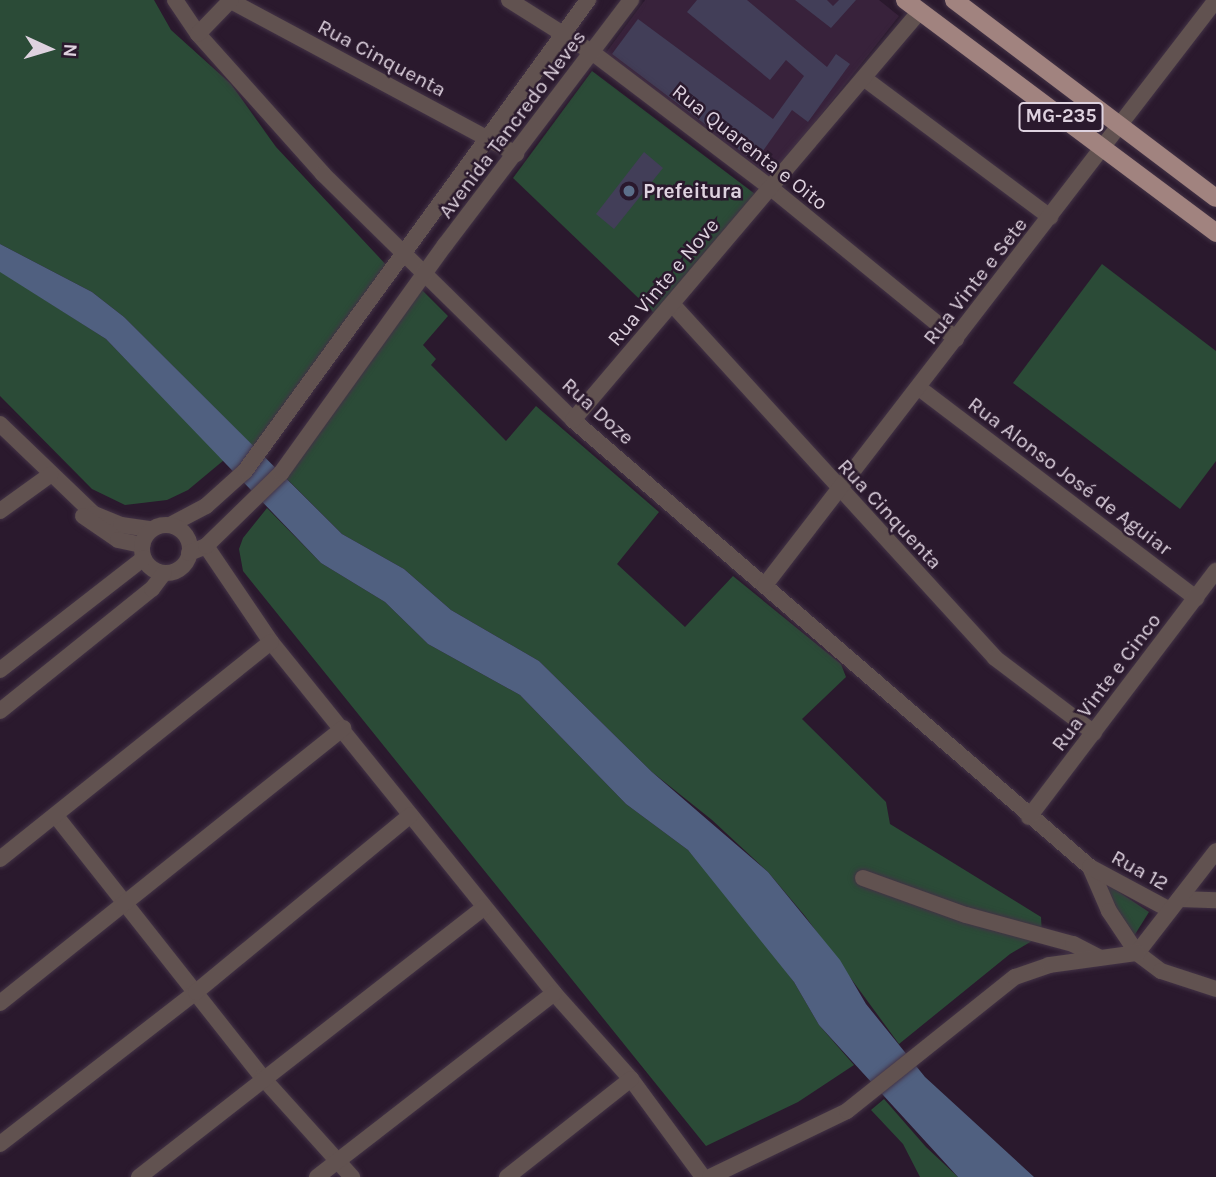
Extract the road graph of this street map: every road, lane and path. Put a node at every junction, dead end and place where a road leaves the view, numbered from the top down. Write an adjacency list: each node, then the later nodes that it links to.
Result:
1 (176, 0): 11 (street, Rua Doze)
2 (230, 0): 11 (street); 15 (street, Rua Cinquenta)
3 (509, 0): 10 (street, Rua Quarenta e Oito)
4 (587, 0): 10 (street, Avenida Tancredo Neves)
5 (631, 0): 12 (street, Avenida Tancredo Neves)
6 (905, 0): 9 (main road, MG-235)
7 (954, 0): 14 (main road, MG-235)
8 (1216, 0): 14 (street, Rua Vinte e Sete)
9 (920, 11): 13 (street, Rua Vinte e Nove); 16 (main road, MG-235)
10 (564, 33): 12 (street, Rua Quarenta e Oito); 15 (street, Avenida Tancredo Neves)
11 (198, 34): 24 (street, Rua Doze)
12 (593, 53): 17 (street, Avenida Tancredo Neves); 18 (street, Rua Quarenta e Oito)
13 (865, 79): 18 (street, Rua Vinte e Nove); 20 (street)
14 (1120, 126): 16 (street, Rua Vinte e Sete); 19 (main road, MG-235)
15 (486, 137): 17 (street, Rua Cinquenta); 21 (street, Avenida Tancredo Neves)
16 (1102, 148): 20 (street, Rua Vinte e Sete); 22 (main road, MG-235)
17 (516, 154): 23 (street, Avenida Tancredo Neves)
18 (771, 188): 26 (street, Rua Vinte e Nove); 27 (street, Rua Quarenta e Oito)
19 (1216, 198)
20 (1050, 217): 27 (street, Rua Vinte e Sete)
21 (422, 224): 23 (street); 24 (street, Avenida Tancredo Neves)
22 (1216, 233)
23 (445, 245): 25 (street, Avenida Tancredo Neves)
24 (402, 252): 25 (street, Rua Doze); 34 (street, Avenida Tancredo Neves)
25 (426, 273): 29 (street, Rua Doze); 36 (street, Avenida Tancredo Neves)
26 (673, 305): 29 (street, Rua Vinte e Nove); 32 (street, Rua Cinquenta)
27 (956, 339): 28 (street, Rua Vinte e Sete)
28 (919, 388): 32 (street, Rua Vinte e Sete); 42 (street, Rua Alonso José de Aguiar)
29 (573, 420): 41 (street, Rua Doze)
30 (0, 424): 31 (street)
31 (48, 477): 33 (street); 35 (street); 37 (street)
32 (838, 491): 41 (street, Rua Vinte e Sete); 47 (street, Rua Cinquenta)
33 (0, 510)
34 (170, 525): 35 (street); 38 (street)
35 (151, 529): 37 (street)
36 (206, 545): 38 (street, Avenida Tancredo Neves); 43 (street)
37 (143, 552): 40 (street); 44 (street)
38 (189, 553): 40 (street)
39 (1216, 571): 42 (street, Rua Vinte e Cinco)
40 (164, 573): 45 (street)
41 (765, 585): 50 (street, Rua Doze)
42 (1196, 597): 47 (street, Rua Vinte e Cinco)
43 (271, 642): 46 (street); 49 (street)
44 (0, 670)
45 (0, 711)
46 (342, 728): 48 (street); 56 (street)
47 (1094, 733): 50 (street, Rua Vinte e Cinco)
48 (411, 815): 58 (street); 62 (street)
49 (56, 817): 52 (street); 56 (street)
50 (1028, 817): 53 (street, Rua 12)
51 (1216, 851): 57 (street)
52 (0, 859)
53 (1090, 867): 57 (street, Rua 12); 59 (street)
54 (863, 878): 60 (street)
55 (1216, 900): 57 (street)
56 (126, 903): 62 (street); 64 (street)
57 (1175, 905): 59 (street)
58 (484, 907): 63 (street); 65 (street)
59 (1137, 953): 60 (street); 61 (street)
60 (1100, 958): 74 (street)
61 (1216, 989)
62 (196, 992): 65 (street); 67 (street)
63 (554, 993): 66 (street); 68 (street)
64 (0, 1003)
65 (262, 1077): 68 (street); 69 (street)
66 (631, 1079): 72 (street); 73 (street)
67 (0, 1144)
68 (340, 1160): 70 (street); 71 (street)
69 (139, 1177)
70 (317, 1177)
71 (352, 1177)
72 (507, 1177)
73 (703, 1177)
74 (710, 1177)

